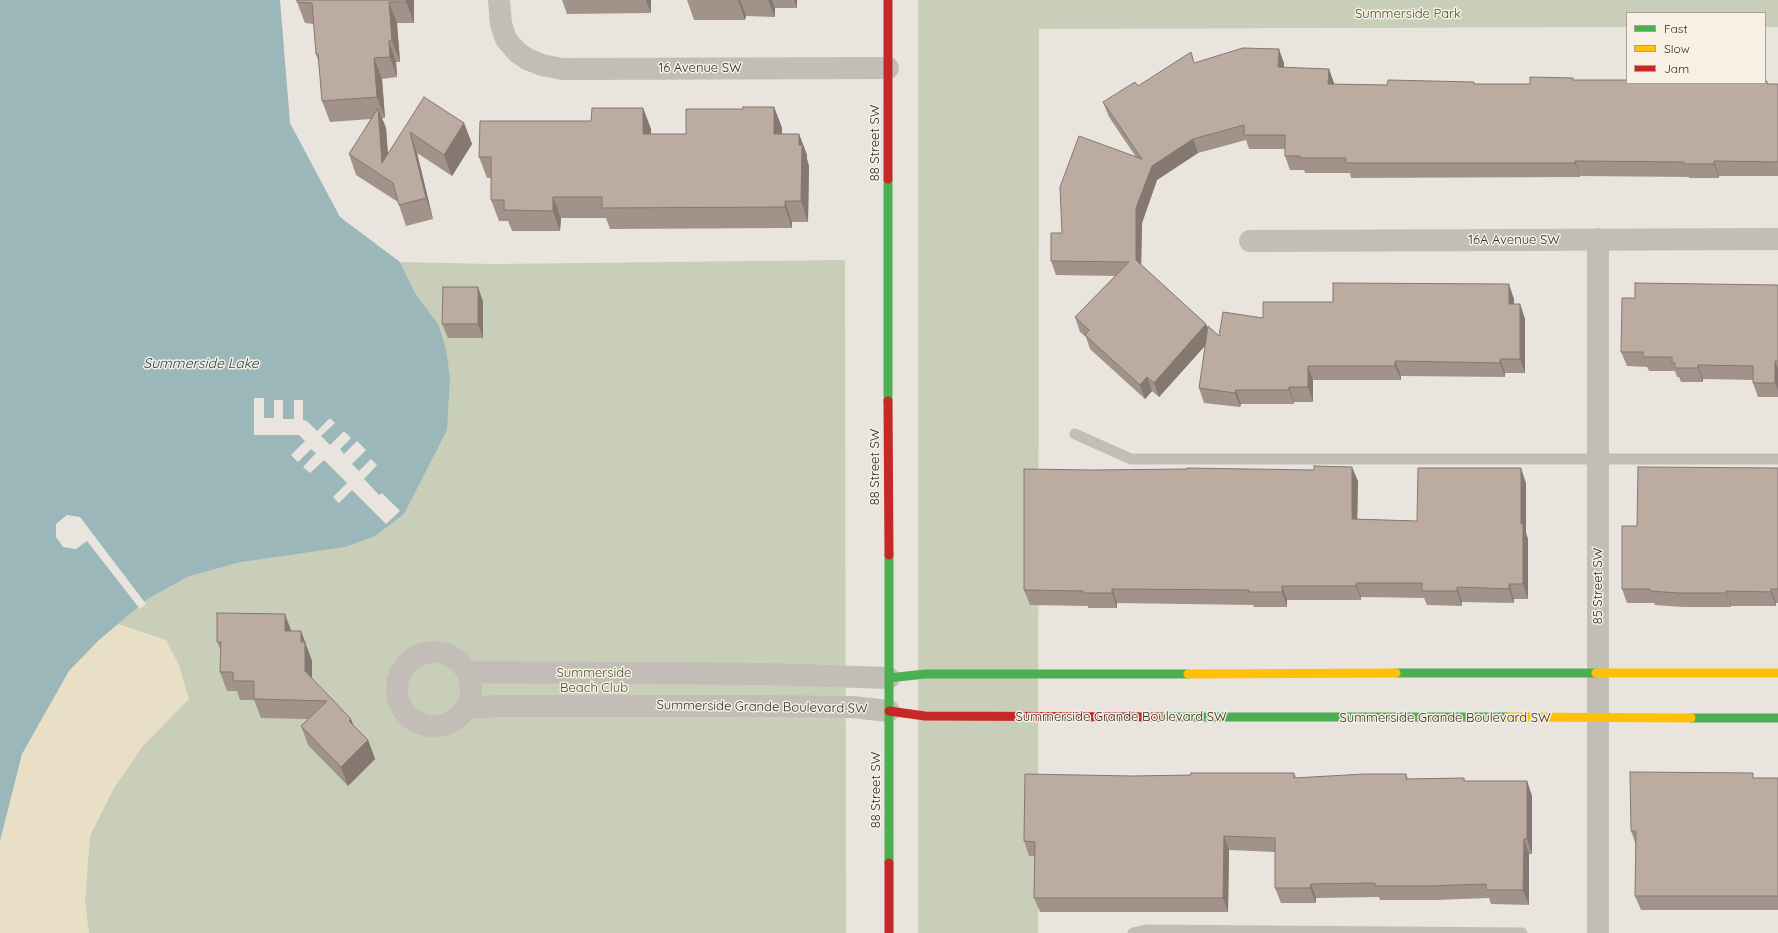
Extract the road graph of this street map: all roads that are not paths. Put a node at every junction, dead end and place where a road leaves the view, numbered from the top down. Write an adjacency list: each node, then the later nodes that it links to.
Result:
1 (499, 0): 3 (street, 16 Avenue SW)
2 (888, 0): 3 (street, 88 Street SW)
3 (888, 68): 13 (street, 88 Street SW)
4 (1598, 239): 5 (street, 16A Avenue SW); 6 (street, 16A Avenue SW); 9 (street, 85 Street SW)
5 (1778, 239)
6 (1250, 241)
7 (1075, 434): 9 (lane)
8 (1778, 459): 9 (lane)
9 (1598, 460): 11 (street, 85 Street SW)
10 (467, 672): 13 (street); 14 (street); 14 (street)
11 (1598, 673): 12 (street); 13 (street); 16 (street, 85 Street SW)
12 (1778, 673)
13 (889, 678): 15 (street, 88 Street SW)
14 (466, 708): 15 (street, Summerside Grande Boulevard SW)
15 (889, 711): 16 (street, Summerside Grande Boulevard SW); 18 (street, 88 Street SW)
16 (1598, 718): 17 (street, Summerside Grande Boulevard SW); 21 (street, 85 Street SW)
17 (1778, 718)
18 (889, 933)
19 (1133, 933): 20 (lane)
20 (1522, 933)
21 (1598, 933)

